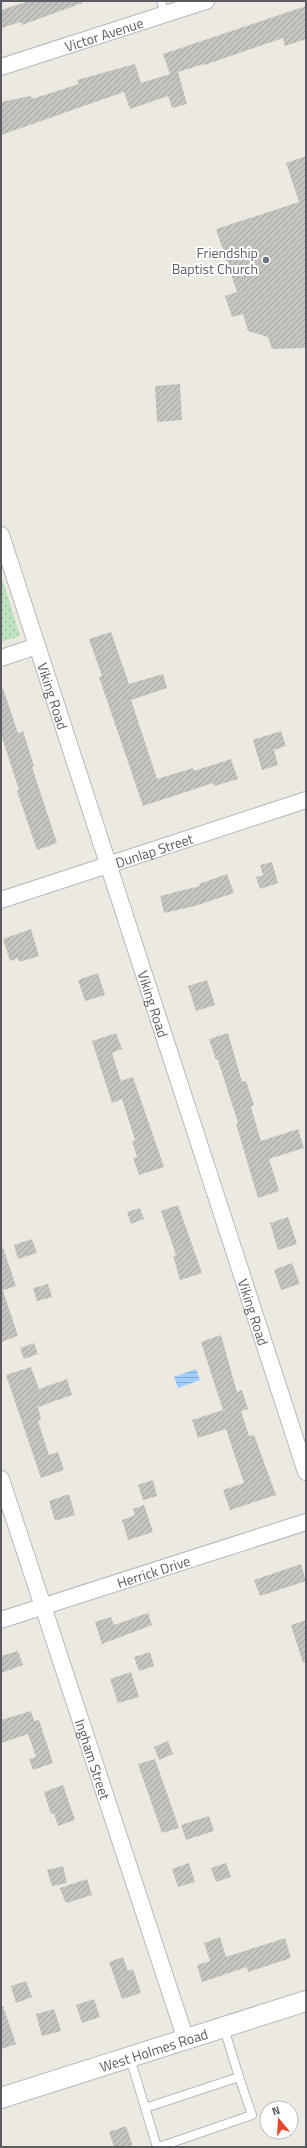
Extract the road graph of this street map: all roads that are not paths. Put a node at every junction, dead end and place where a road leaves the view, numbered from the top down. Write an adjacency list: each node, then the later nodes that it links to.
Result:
1 (206, 1): 2 (street, Victor Avenue)
2 (163, 8): 3 (street, Victor Avenue)
3 (1, 67)
4 (1, 535): 5 (street, Viking Road)
5 (38, 646): 6 (street); 8 (street, Viking Road)
6 (1, 658)
7 (306, 800): 8 (street, Dunlap Street)
8 (109, 865): 9 (street, Dunlap Street); 10 (street, Viking Road)
9 (1, 900)
10 (306, 1472)
11 (1, 1479): 13 (street, Ingham Street)
12 (306, 1522): 13 (street, Herrick Drive)
13 (43, 1606): 14 (street, Herrick Drive); 17 (street, Ingham Street)
14 (1, 1620)
15 (306, 2001): 16 (street, West Holmes Road)
16 (224, 2028): 17 (street, West Holmes Road); 19 (lane)
17 (186, 2040): 18 (street, West Holmes Road)
18 (130, 2058): 20 (street, West Holmes Road); 21 (lane)
19 (239, 2077): 21 (lane); 22 (lane)
20 (1, 2098)
21 (146, 2108): 22 (lane)
22 (158, 2147)

